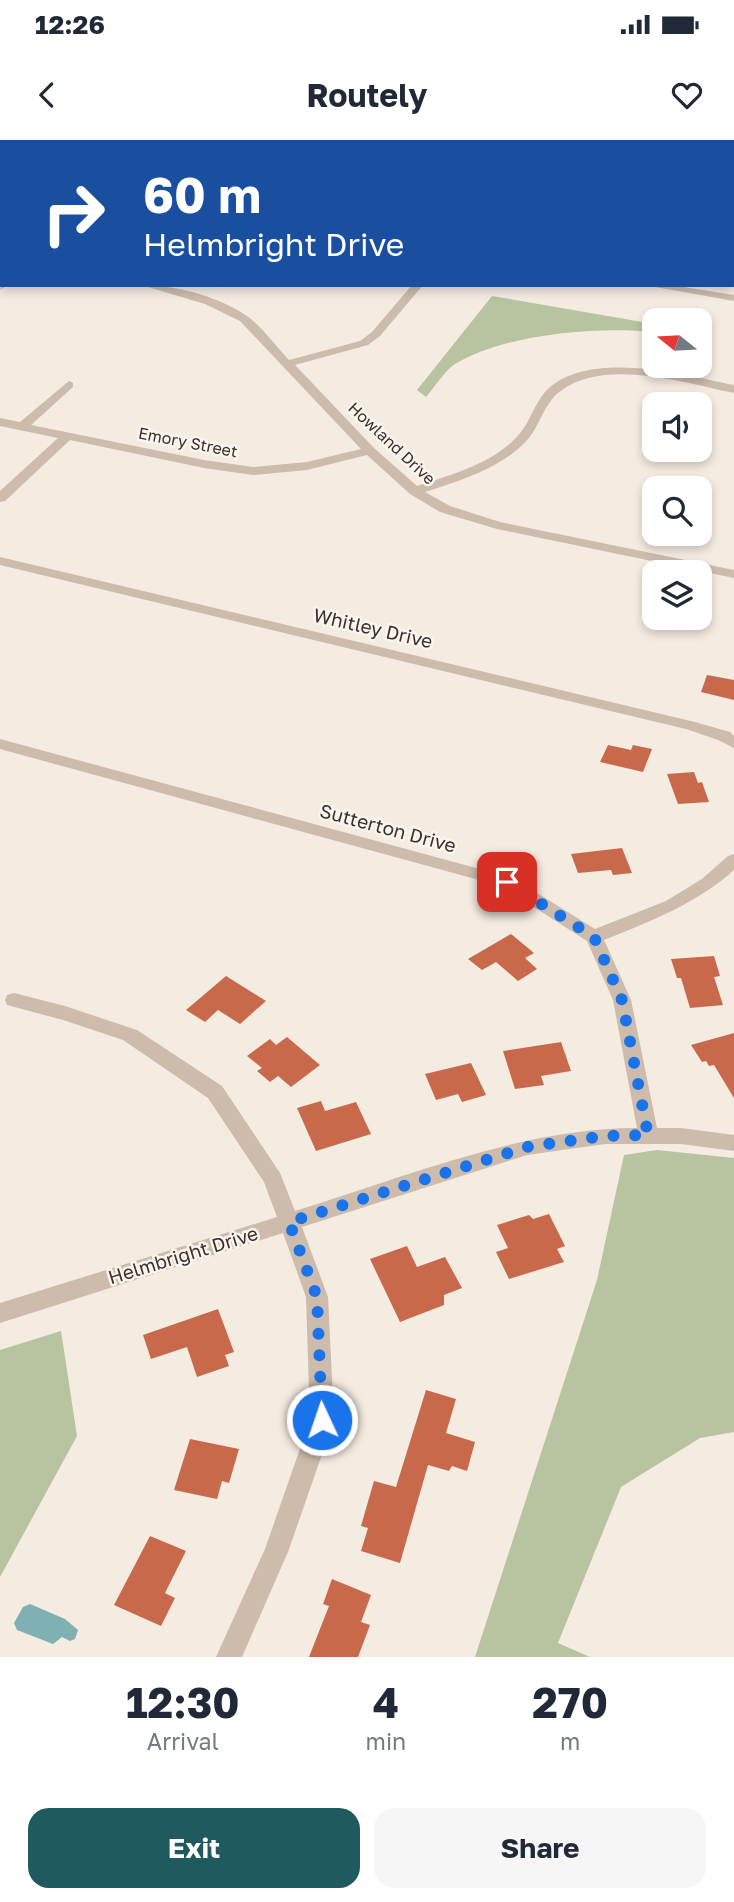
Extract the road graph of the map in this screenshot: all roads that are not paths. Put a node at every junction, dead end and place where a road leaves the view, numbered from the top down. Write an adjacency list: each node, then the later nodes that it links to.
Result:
1 (156, 287): 5 (street, Howland Drive)
2 (416, 287): 5 (street)
3 (662, 287): 4 (street)
4 (734, 298)
5 (287, 364): 11 (street, Howland Drive)
6 (69, 385): 9 (street)
7 (734, 389): 12 (street)
8 (0, 422): 9 (street, Emory Street)
9 (23, 426): 10 (street, Emory Street)
10 (68, 435): 11 (street, Emory Street); 13 (street)
11 (370, 450): 12 (street, Howland Drive)
12 (415, 491): 15 (street, Howland Drive)
13 (0, 498)
14 (0, 561): 16 (street, Whitley Drive)
15 (734, 574)
16 (734, 743)
17 (0, 744): 19 (street, Sutterton Drive)
18 (734, 859): 19 (street)
19 (594, 937): 21 (street)
20 (15, 1000): 23 (street)
21 (648, 1135): 22 (street, Helmbright Drive); 23 (street, Helmbright Drive)
22 (734, 1143)
23 (289, 1222): 24 (street, Helmbright Drive); 25 (street)
24 (0, 1313)
25 (229, 1657)

